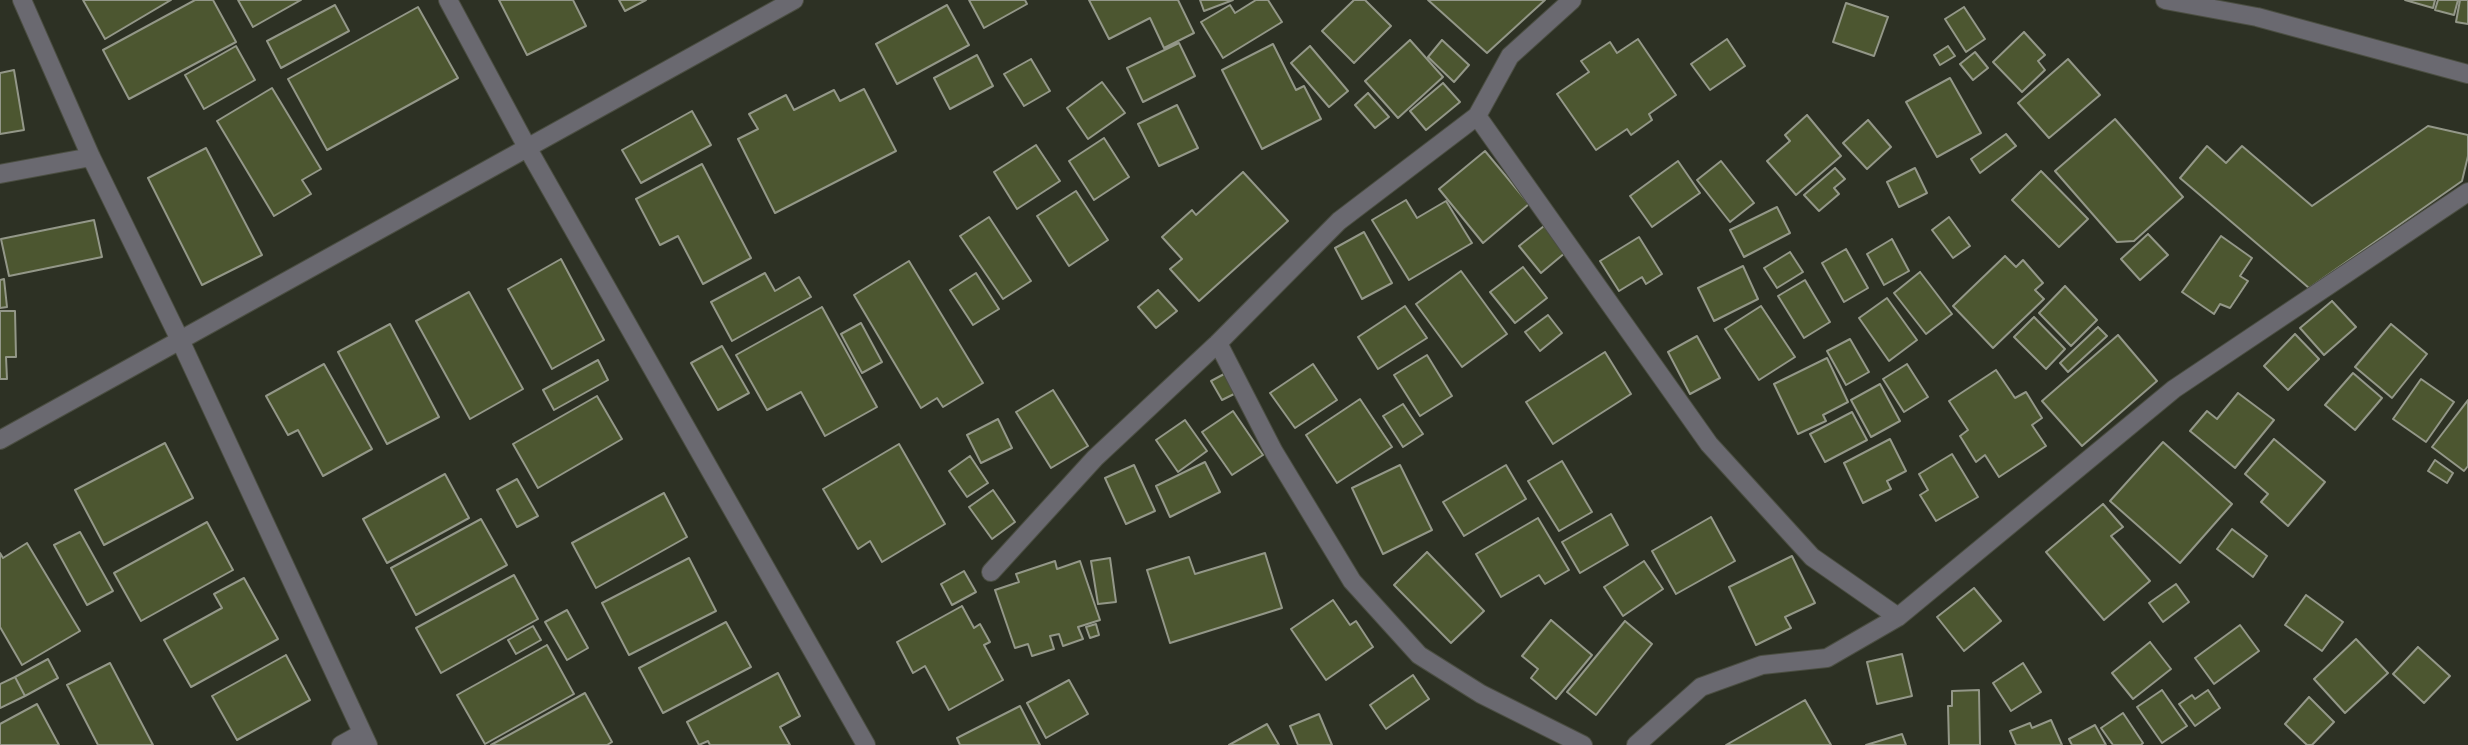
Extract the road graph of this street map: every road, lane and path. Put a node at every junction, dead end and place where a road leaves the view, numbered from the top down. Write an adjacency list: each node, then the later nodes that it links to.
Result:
1 (22, 0): 10 (street)
2 (448, 0): 9 (street)
3 (794, 0): 9 (street)
4 (1572, 0): 8 (street)
5 (2165, 0): 6 (street)
6 (2260, 9): 7 (street)
7 (2468, 74)
8 (1477, 117): 14 (street); 17 (street)
9 (528, 149): 13 (street); 20 (street)
10 (91, 157): 11 (street); 13 (street)
11 (0, 174)
12 (2468, 192): 17 (street)
13 (180, 340): 15 (street); 18 (street)
14 (1218, 342): 16 (street); 21 (street)
15 (0, 440)
16 (992, 572)
17 (1898, 617): 22 (street)
18 (364, 740): 19 (street)
19 (341, 745)
20 (866, 745)
21 (1583, 745)
22 (1636, 745)

